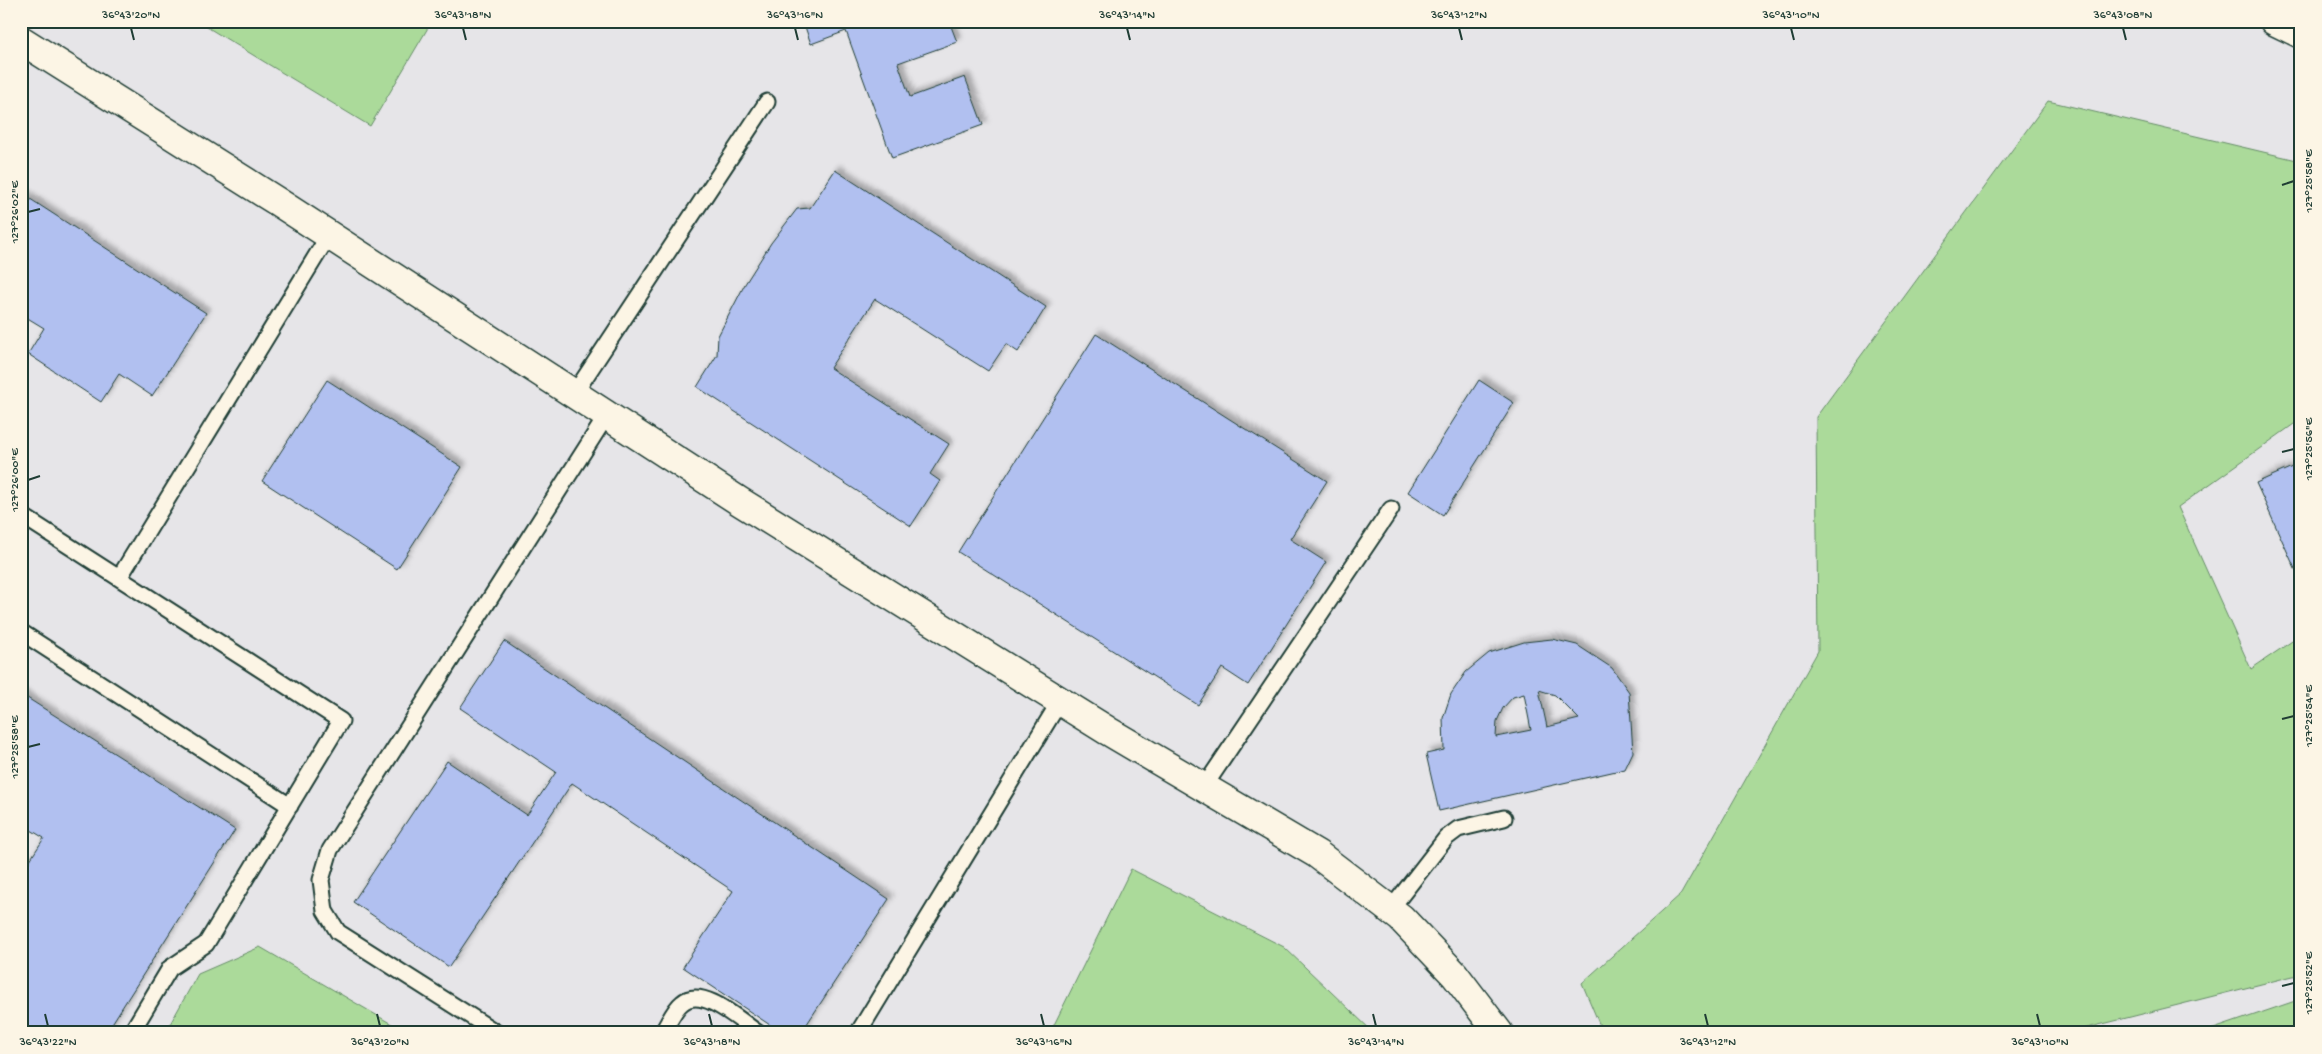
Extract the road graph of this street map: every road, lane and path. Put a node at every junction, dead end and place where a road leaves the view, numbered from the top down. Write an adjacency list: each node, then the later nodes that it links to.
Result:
1 (2274, 21): 2 (street)
2 (2301, 34)
3 (21, 40): 5 (street)
4 (767, 102): 6 (lane)
5 (329, 235): 6 (street); 10 (lane)
6 (574, 394): 7 (street)
7 (608, 415): 12 (street); 18 (lane)
8 (1391, 509): 13 (lane)
9 (21, 515): 10 (lane)
10 (119, 578): 14 (lane)
11 (21, 632): 14 (lane)
12 (1060, 701): 13 (street); 21 (lane)
13 (1204, 787): 16 (street)
14 (290, 806): 17 (lane)
15 (1504, 818): 16 (lane)
16 (1390, 910): 22 (street)
17 (131, 1033)
18 (497, 1033)
19 (662, 1033): 20 (lane)
20 (758, 1033)
21 (858, 1033)
22 (1499, 1033)

